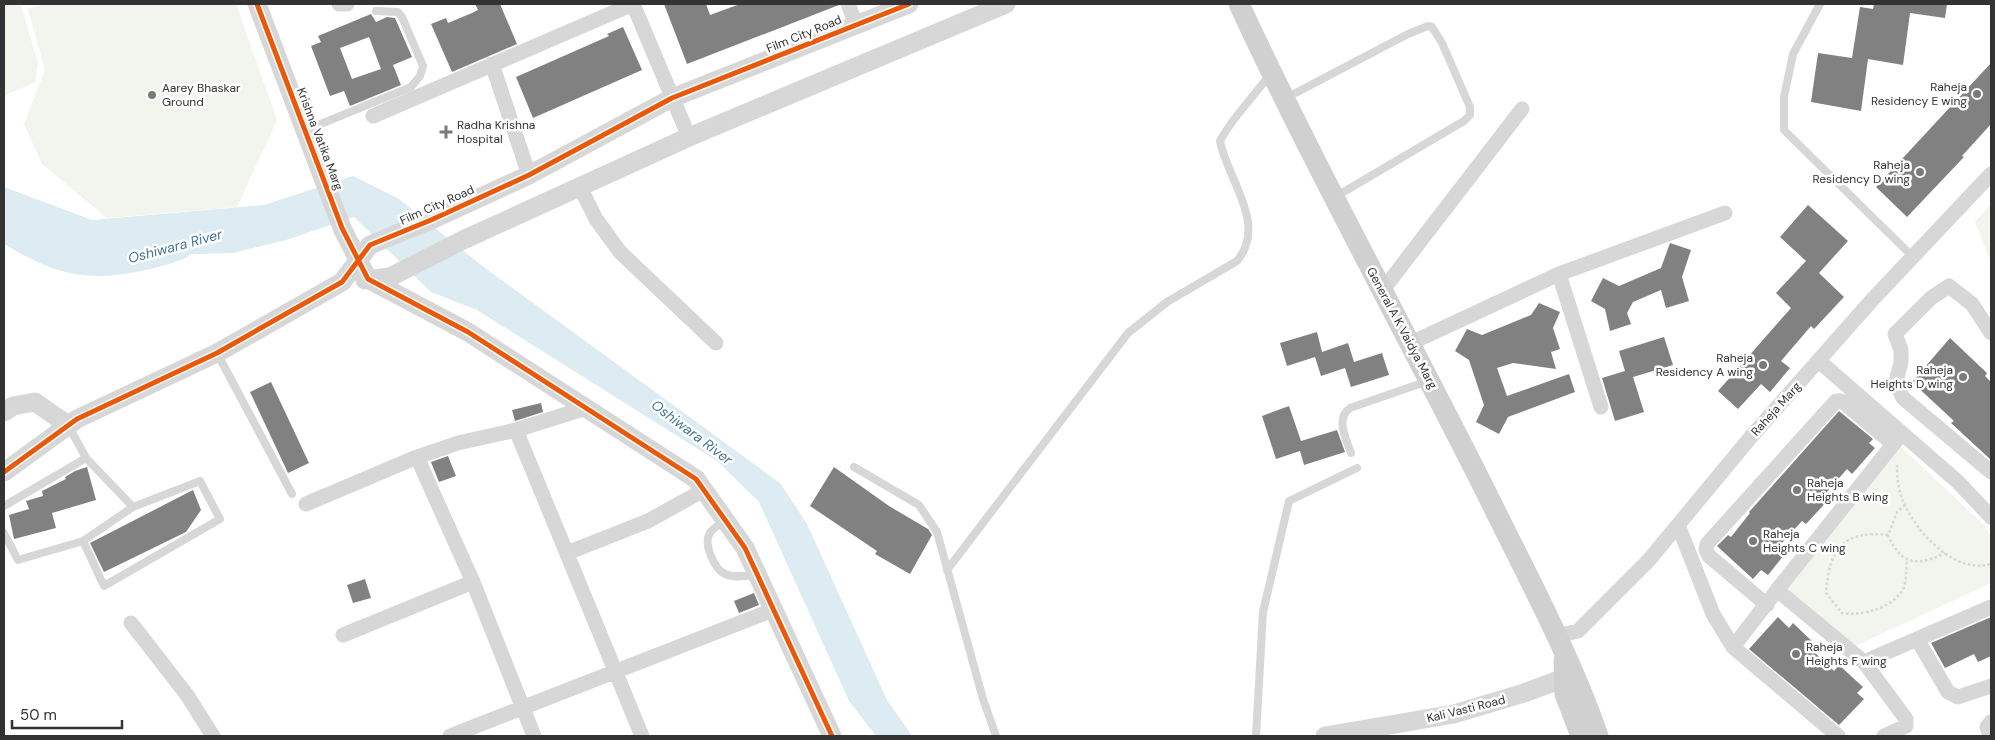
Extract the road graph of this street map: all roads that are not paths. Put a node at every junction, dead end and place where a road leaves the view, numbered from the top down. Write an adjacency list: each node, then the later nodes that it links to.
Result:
1 (257, 4): 17 (street, Krishna Vatika Marg)
2 (339, 4): 3 (street)
3 (348, 4)
4 (848, 4): 10 (street)
5 (1006, 4): 18 (street, Film City Road)
6 (1239, 4): 12 (main road, General A K Vaidya Marg)
7 (1820, 4): 26 (lane)
8 (899, 6): 10 (street, Film City Road)
9 (376, 11): 17 (lane)
10 (856, 24): 13 (street, Film City Road)
11 (492, 64): 13 (street); 16 (street); 20 (street)
12 (1271, 72): 14 (main road, General A K Vaidya Marg); 64 (lane)
13 (672, 98): 18 (street); 20 (street, Film City Road)
14 (1285, 99): 23 (main road, General A K Vaidya Marg); 23 (lane)
15 (1522, 109): 31 (street)
16 (373, 116)
17 (306, 130): 27 (street, Krishna Vatika Marg)
18 (689, 137): 21 (street, Film City Road)
19 (1991, 174): 26 (street, Raheja Marg)
20 (529, 175): 22 (street, Film City Road)
21 (580, 188): 25 (street, Film City Road); 33 (street)
22 (490, 193): 25 (street); 27 (street, Film City Road)
23 (1334, 197): 31 (main road, General A K Vaidya Marg)
24 (1724, 213): 28 (street)
25 (502, 223): 29 (street, Film City Road)
26 (1913, 257): 36 (street, Raheja Marg)
27 (358, 260): 29 (street, Krishna Vatika Marg); 30 (street, Film City Road)
28 (1559, 274): 34 (street); 38 (street)
29 (368, 279): 30 (street, Film City Road); 39 (street)
30 (342, 282): 35 (street, Film City Road)
31 (1382, 291): 34 (main road, General A K Vaidya Marg)
32 (1991, 333): 47 (street)
33 (716, 343)
34 (1411, 343): 37 (main road, General A K Vaidya Marg)
35 (218, 353): 41 (street, Film City Road); 54 (lane)
36 (1819, 361): 43 (street); 60 (street, Raheja Marg)
37 (1430, 381): 44 (lane); 74 (main road, General A K Vaidya Marg)
38 (1601, 407)
39 (586, 408): 42 (street); 53 (street)
40 (4, 412): 41 (street)
41 (68, 425): 46 (lane); 50 (street, Film City Road)
42 (516, 430): 45 (street); 63 (street)
43 (1897, 439): 52 (street); 67 (street); 68 (street)
44 (1351, 453)
45 (417, 457): 55 (street); 66 (street)
46 (86, 458): 56 (lane); 57 (lane)
47 (1978, 463): 51 (street); 52 (street)
48 (854, 467): 64 (lane)
49 (1357, 468): 88 (lane)
50 (4, 472)
51 (1991, 472)
52 (1958, 482): 58 (street)
53 (704, 490): 59 (street); 63 (street)
54 (292, 494)
55 (306, 504)
56 (4, 506)
57 (133, 507): 62 (lane); 62 (lane)
58 (1991, 517)
59 (725, 520): 65 (street); 65 (lane)
60 (1678, 525): 74 (street, Raheja Marg); 75 (street)
61 (4, 533): 62 (lane)
62 (83, 541)
63 (567, 553): 77 (street)
64 (947, 570): 87 (lane)
65 (757, 575): 70 (street)
66 (473, 582): 72 (street); 80 (street)
67 (1776, 590): 68 (street); 76 (street)
68 (1767, 605): 75 (street)
69 (1991, 607): 73 (street)
70 (772, 610): 77 (street); 86 (street)
71 (131, 623): 82 (street)
72 (343, 635)
73 (1916, 639): 76 (street); 79 (street)
74 (1560, 644): 78 (main road, General A K Vaidya Marg)
75 (1734, 647): 92 (street)
76 (1864, 662): 93 (street)
77 (615, 670): 80 (street); 85 (street)
78 (1570, 676): 89 (street, Kali Vasti Road); 90 (main road, General A K Vaidya Marg); 91 (main road, General A K Vaidya Marg)
79 (1991, 686)
80 (522, 707): 83 (street); 84 (street)
81 (1991, 722): 94 (street)
82 (213, 736)
83 (450, 736)
84 (534, 736)
85 (642, 736)
86 (832, 736)
87 (996, 736)
88 (1256, 736)
89 (1326, 736)
90 (1581, 736)
91 (1598, 736)
92 (1838, 736)
93 (1884, 736)
94 (1990, 736)

